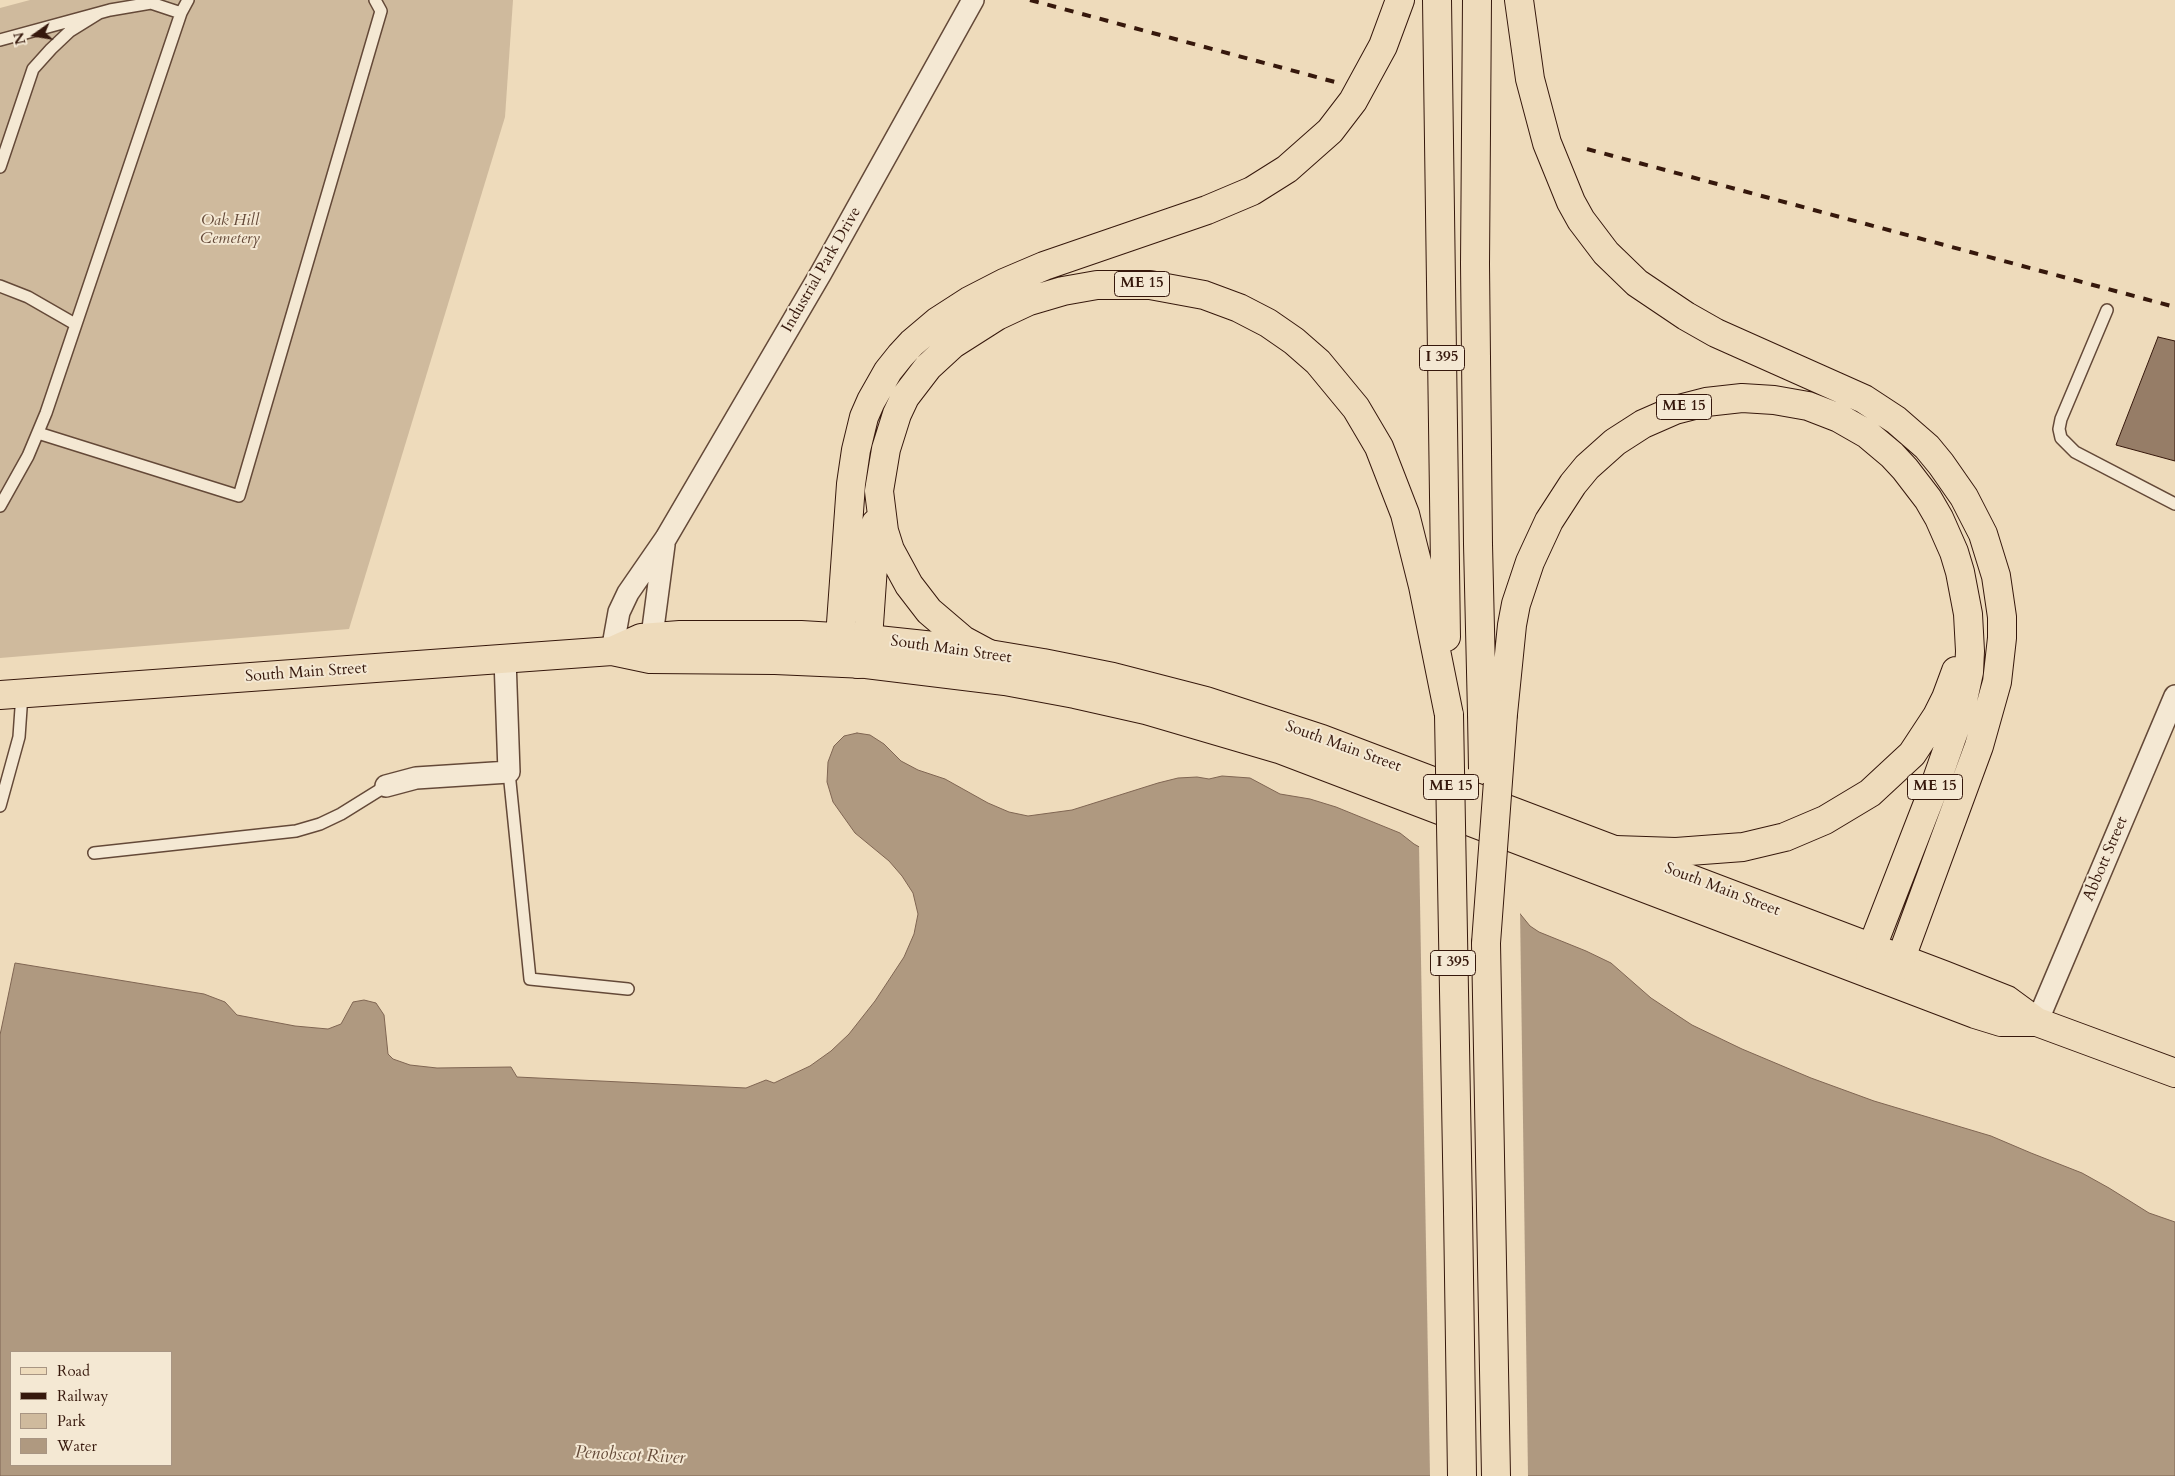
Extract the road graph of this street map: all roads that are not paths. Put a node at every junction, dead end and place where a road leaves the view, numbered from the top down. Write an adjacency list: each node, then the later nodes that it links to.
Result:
1 (188, 0): 9 (lane)
2 (375, 0): 15 (lane)
3 (973, 0): 19 (street, Industrial Park Drive)
4 (1400, 0): 23 (main road)
5 (1437, 0): 29 (main road, I 395)
6 (1477, 0): 28 (main road, I 395)
7 (1519, 0): 37 (main road)
8 (99, 13): 9 (lane); 10 (lane); 11 (lane)
9 (181, 14): 14 (lane)
10 (0, 40)
11 (0, 167)
12 (0, 286): 14 (lane)
13 (2107, 310): 17 (lane)
14 (75, 324): 15 (lane)
15 (38, 432): 18 (lane)
16 (878, 491): 23 (main road); 24 (main road, ME 15); 29 (main road, ME 15)
17 (2175, 504)
18 (0, 506)
19 (666, 538): 21 (street, Industrial Park Drive); 22 (street, Industrial Park Drive)
20 (1965, 593): 28 (main road, ME 15); 33 (main road); 36 (main road, ME 15)
21 (651, 648): 22 (main road, South Main Street); 23 (main road, South Main Street)
22 (612, 651): 25 (main road, South Main Street)
23 (853, 651): 24 (main road, South Main Street); 37 (main road, South Main Street)
24 (990, 654): 33 (main road, South Main Street / ME 15)
25 (505, 659): 26 (main road, South Main Street); 30 (street)
26 (11, 694): 32 (lane)
27 (2175, 696): 39 (street, Abbott Street)
28 (1493, 714): 35 (main road, ME 15, bridge)
29 (1449, 716): 41 (main road, I 395, bridge)
30 (509, 772): 31 (street); 38 (lane)
31 (386, 786): 34 (lane)
32 (0, 806)
33 (1615, 850): 36 (main road, South Main Street / ME 15)
34 (94, 853)
35 (1486, 943): 42 (main road, I 395)
36 (1872, 947): 37 (main road, ME 15)
37 (1886, 970): 39 (main road, South Main Street)
38 (628, 989)
39 (2037, 1022): 40 (main road, South Main Street)
40 (2175, 1073)
41 (1462, 1476)
42 (1496, 1476)

